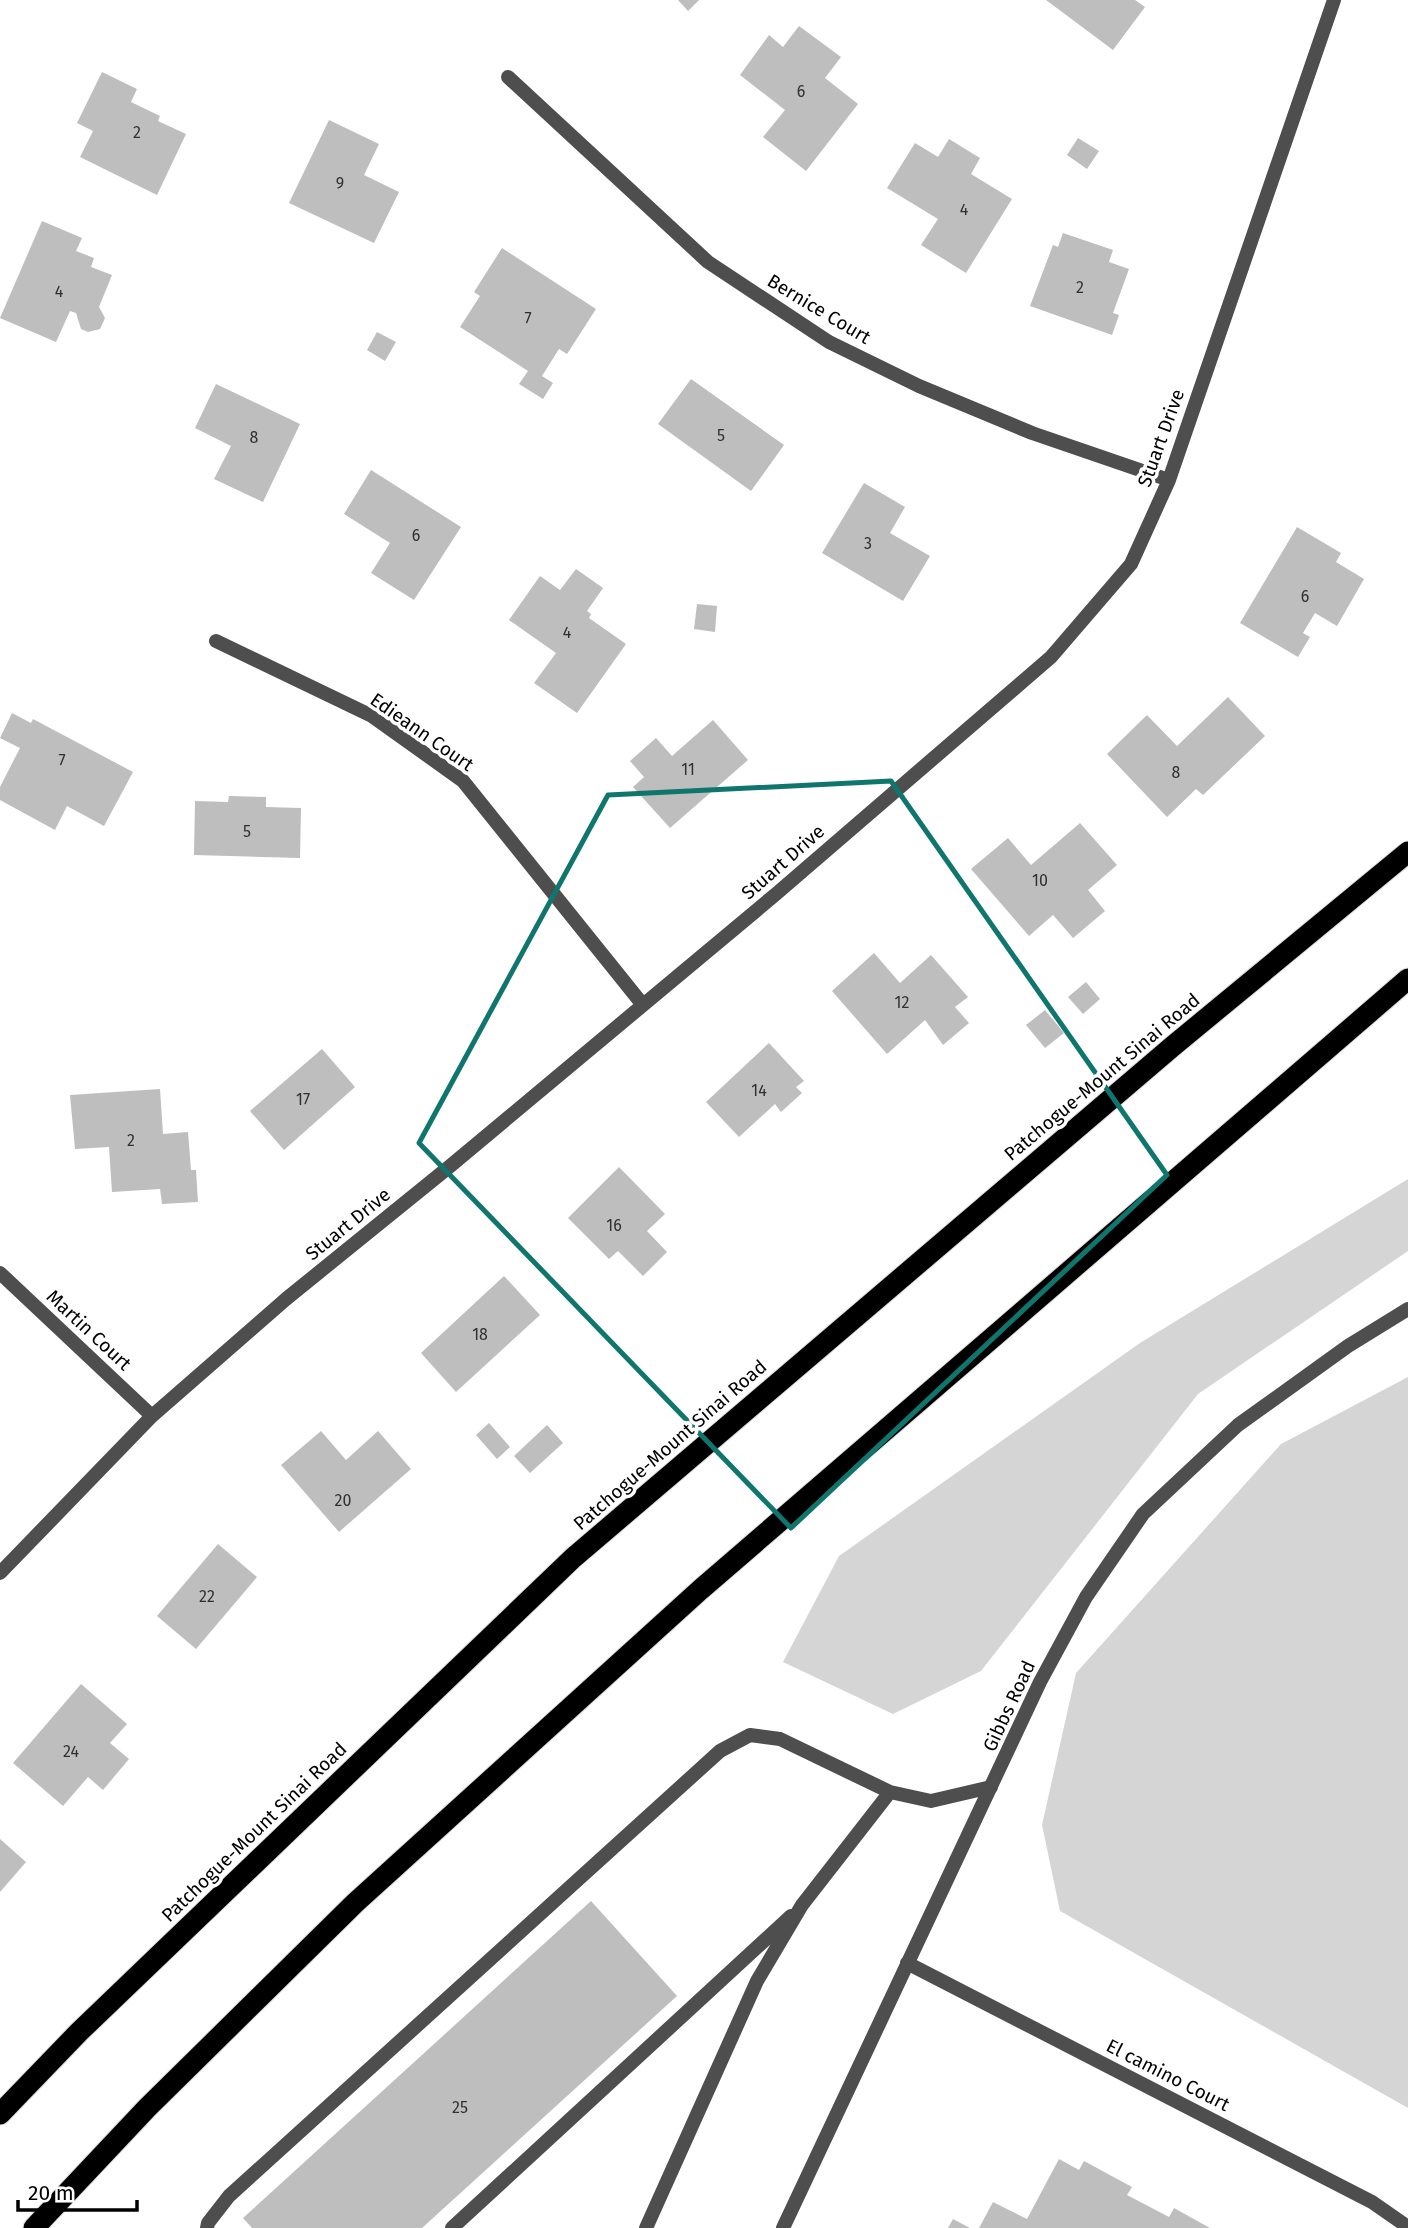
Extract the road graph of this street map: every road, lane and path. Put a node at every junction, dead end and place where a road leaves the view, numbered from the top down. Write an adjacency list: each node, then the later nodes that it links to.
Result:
1 (1334, 0): 3 (street, Stuart Drive)
2 (508, 77): 3 (street, Bernice Court)
3 (1169, 480): 7 (street, Stuart Drive)
4 (216, 641): 7 (street, Edieann Court)
5 (1408, 852): 16 (highway, Patchogue-Mount Sinai Road)
6 (1408, 979): 18 (highway)
7 (643, 1005): 10 (street, Stuart Drive)
8 (0, 1273): 10 (street, Martin Court)
9 (1408, 1309): 12 (street, Gibbs Road)
10 (152, 1416): 11 (street, Stuart Drive)
11 (0, 1573)
12 (991, 1787): 13 (street); 15 (street, Gibbs Road)
13 (890, 1792): 14 (street); 19 (street)
14 (802, 1905): 20 (street); 21 (street)
15 (907, 1963): 17 (street, El camino Court); 22 (street, Gibbs Road)
16 (0, 2114)
17 (1408, 2227)
18 (34, 2228)
19 (206, 2228)
20 (452, 2228)
21 (646, 2228)
22 (783, 2228)

